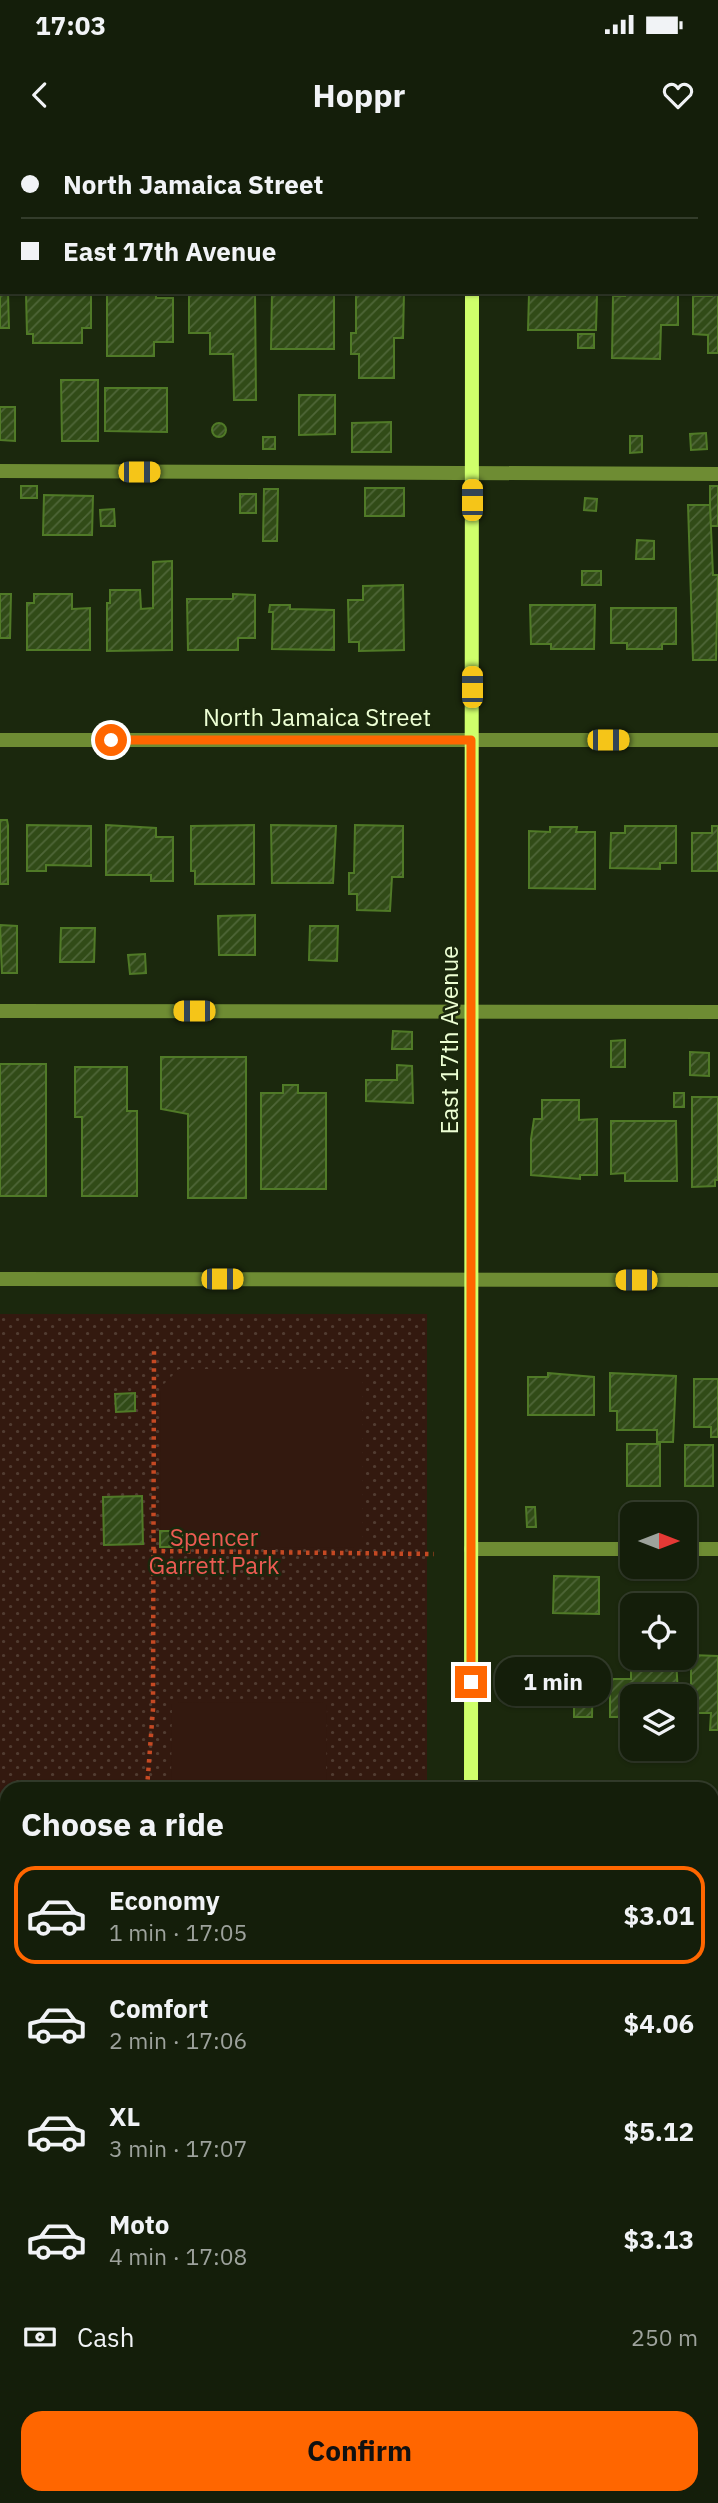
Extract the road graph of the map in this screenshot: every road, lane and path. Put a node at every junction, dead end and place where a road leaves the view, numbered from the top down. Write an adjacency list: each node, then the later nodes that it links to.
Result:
1 (472, 294): 3 (street, East 17th Avenue)
2 (0, 471): 3 (street)
3 (472, 474): 4 (street); 6 (street, East 17th Avenue)
4 (718, 474)
5 (0, 740): 6 (street, North Jamaica Street)
6 (471, 740): 7 (street, North Jamaica Street); 9 (street, East 17th Avenue)
7 (718, 740)
8 (0, 1011): 9 (street)
9 (471, 1012): 10 (street); 12 (street, East 17th Avenue)
10 (718, 1012)
11 (0, 1279): 12 (street)
12 (471, 1280): 13 (street); 15 (street, East 17th Avenue)
13 (718, 1280)
14 (154, 1347): 19 (path)
15 (471, 1549): 16 (street); 22 (street, East 17th Avenue)
16 (620, 1549)
17 (697, 1549): 18 (street)
18 (718, 1549)
19 (153, 1551): 20 (path); 21 (path)
20 (434, 1554)
21 (147, 1782)
22 (471, 1782)

